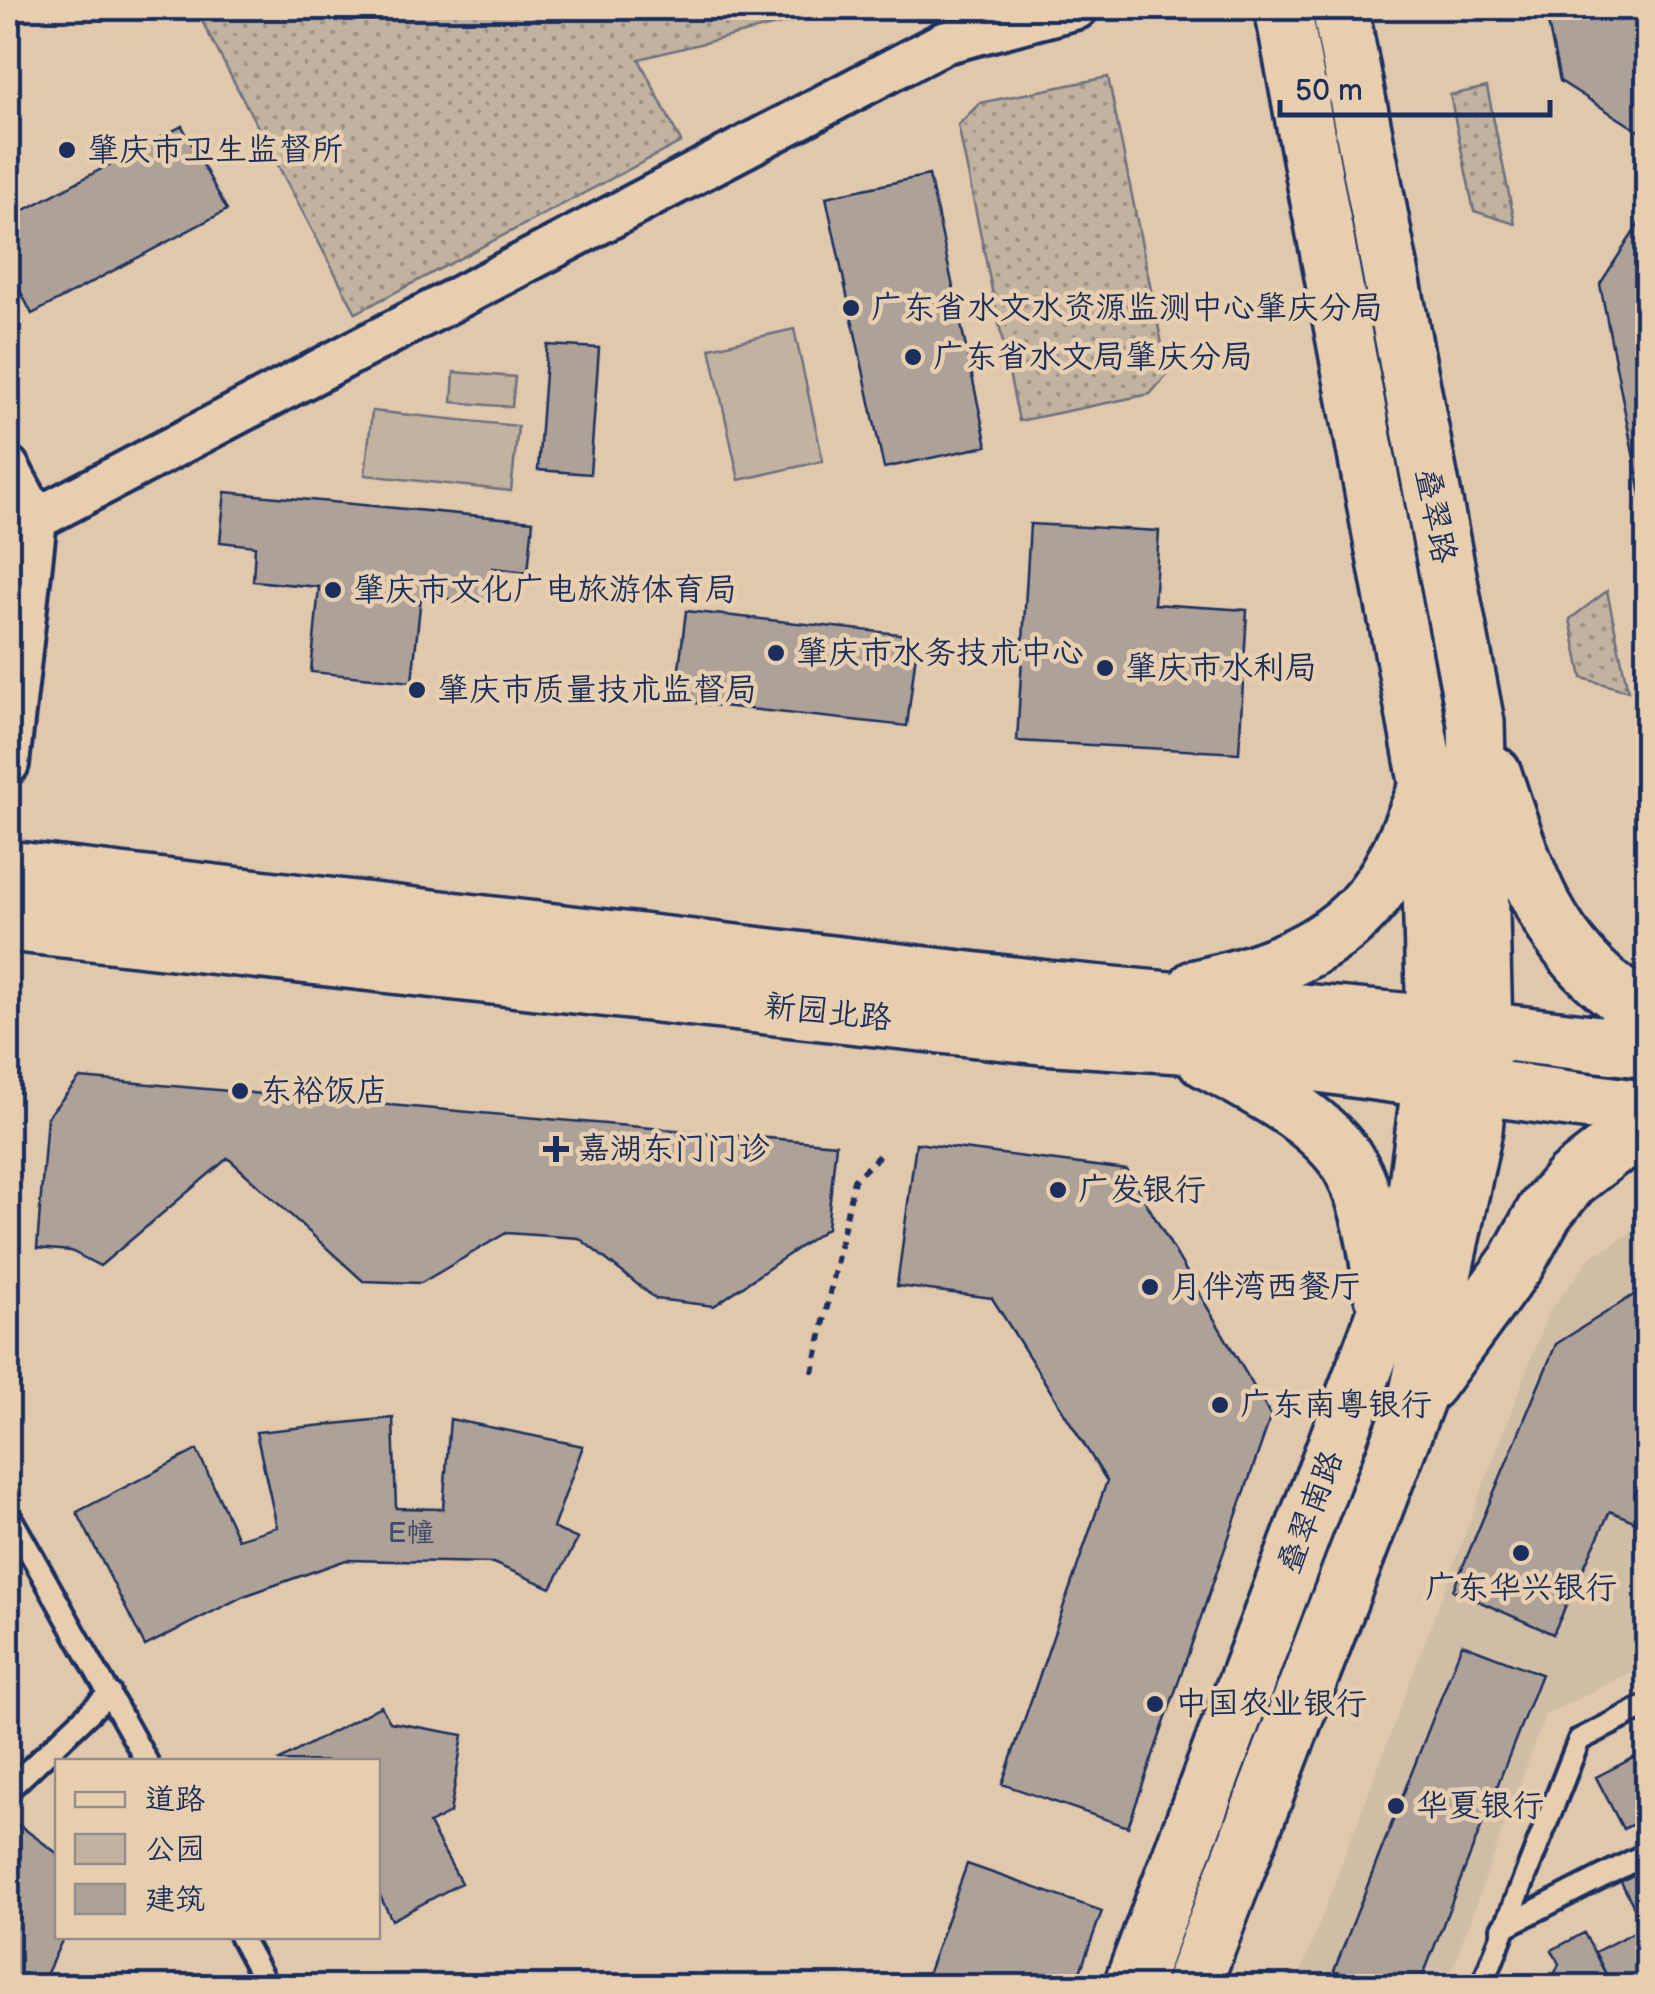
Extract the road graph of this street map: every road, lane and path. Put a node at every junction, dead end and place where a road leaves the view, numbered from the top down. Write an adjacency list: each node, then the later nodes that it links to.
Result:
1 (1077, 8): 5 (street)
2 (1283, 8): 7 (main road, 叠翠路)
3 (1340, 8): 6 (main road, 叠翠路)
4 (8, 466): 5 (street)
5 (36, 519): 9 (street)
6 (1452, 606): 7 (main road); 8 (main road, 叠翠路)
7 (1397, 616): 10 (main road, 叠翠路)
8 (1476, 724): 15 (main road); 16 (main road, 叠翠路)
9 (8, 764)
10 (1428, 786): 13 (main road); 16 (main road, 叠翠路)
11 (8, 869): 14 (main road, 新园北路)
12 (8, 923): 14 (main road, 新园北路)
13 (1156, 997): 14 (main road, 新园北路); 16 (main road, 新园北路)
14 (1045, 1012): 17 (main road, 新园北路)
15 (1648, 1014)
16 (1460, 1027): 18 (main road, 新园北路); 19 (main road, 叠翠南路)
17 (1180, 1045): 19 (main road, 新园北路); 23 (main road)
18 (1648, 1050)
19 (1455, 1082): 20 (main road, 新园北路); 23 (main road, 叠翠南路); 26 (main road, 叠翠南路)
20 (1648, 1110)
21 (1648, 1135): 26 (main road)
22 (881, 1154): 24 (path)
23 (1384, 1317): 25 (main road, 叠翠南路)
24 (812, 1373)
25 (1361, 1378): 26 (main road); 36 (main road, 叠翠南路)
26 (1417, 1398): 37 (main road, 叠翠南路)
27 (8, 1513): 28 (lane)
28 (110, 1693): 30 (lane); 31 (lane)
29 (1648, 1705): 33 (lane)
30 (145, 1759)
31 (8, 1790)
32 (1648, 1853): 33 (lane)
33 (1502, 1928): 38 (lane)
34 (242, 1939): 35 (lane)
35 (267, 1986)
36 (1132, 1986)
37 (1192, 1986)
38 (1482, 1986)

